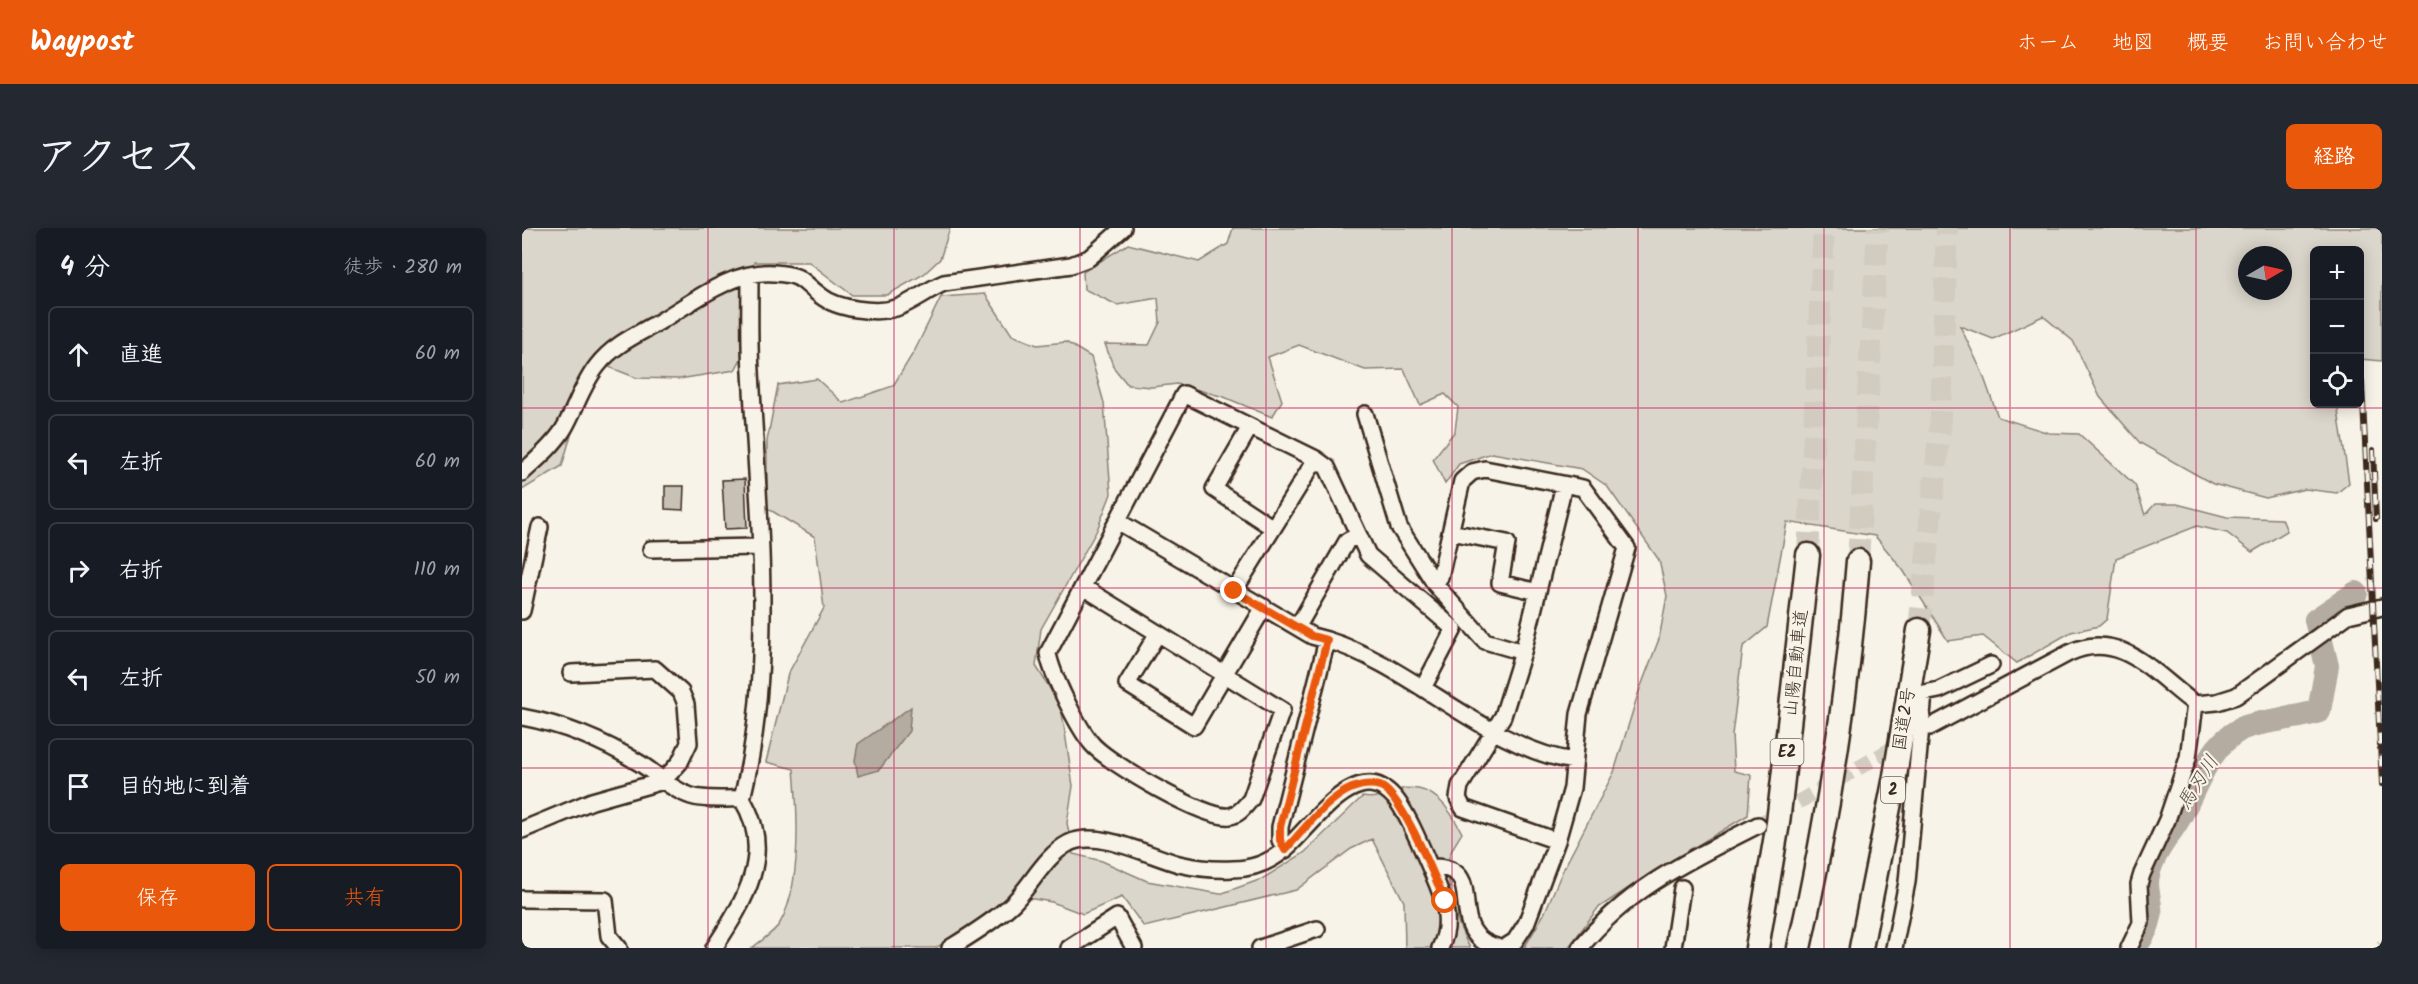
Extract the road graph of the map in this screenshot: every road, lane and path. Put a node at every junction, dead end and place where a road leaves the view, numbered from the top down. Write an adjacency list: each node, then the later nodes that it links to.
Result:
1 (1123, 228): 2 (street)
2 (750, 275): 6 (street); 13 (street)
3 (1365, 414): 17 (street)
4 (1250, 427): 5 (street); 8 (street); 10 (street)
5 (1316, 459): 10 (street); 12 (street)
6 (522, 473)
7 (1564, 486): 11 (street); 20 (street); 37 (street)
8 (1119, 522): 18 (street); 19 (street)
9 (540, 527): 23 (street)
10 (1273, 528): 19 (street)
11 (1451, 532): 17 (street); 20 (street)
12 (1358, 535): 24 (street); 32 (street)
13 (759, 547): 14 (street); 39 (street)
14 (651, 549)
15 (1808, 555): 58 (highway, 山陽自動車道 / E2)
16 (1858, 561): 59 (highway)
17 (1435, 584): 28 (street)
18 (1083, 587): 26 (street); 31 (street)
19 (1234, 591): 21 (street)
20 (1538, 592): 28 (street)
21 (1264, 607): 24 (street); 31 (street)
22 (2382, 607): 33 (street)
23 (522, 611)
24 (1298, 626): 27 (street)
25 (1919, 630): 60 (highway, 国道2号 / 2)
26 (1158, 633): 31 (street); 31 (street)
27 (1327, 640): 32 (street); 43 (street)
28 (1523, 652): 36 (street)
29 (1991, 665): 61 (street)
30 (571, 673): 38 (street)
31 (1225, 675)
32 (1423, 688): 36 (street)
33 (2195, 704): 35 (street); 62 (street)
34 (522, 717): 38 (street)
35 (1930, 727)
36 (1494, 730): 37 (street); 42 (street)
37 (1575, 761): 42 (street)
38 (663, 781): 39 (street); 41 (street)
39 (742, 799): 50 (street)
40 (1758, 825): 48 (street)
41 (522, 830)
42 (1557, 841): 56 (street)
43 (1285, 850): 44 (street); 51 (street)
44 (1430, 867): 55 (street); 56 (street)
45 (1682, 888): 57 (street)
46 (522, 899): 49 (street)
47 (1317, 929): 54 (street)
48 (1584, 942)
49 (619, 948)
50 (714, 948)
51 (951, 948)
52 (1069, 948): 53 (street)
53 (1134, 948)
54 (1260, 948)
55 (1440, 948)
56 (1502, 948)
57 (1673, 948)
58 (1757, 948)
59 (1799, 948)
60 (1861, 948)
61 (1894, 948)
62 (2129, 948)

